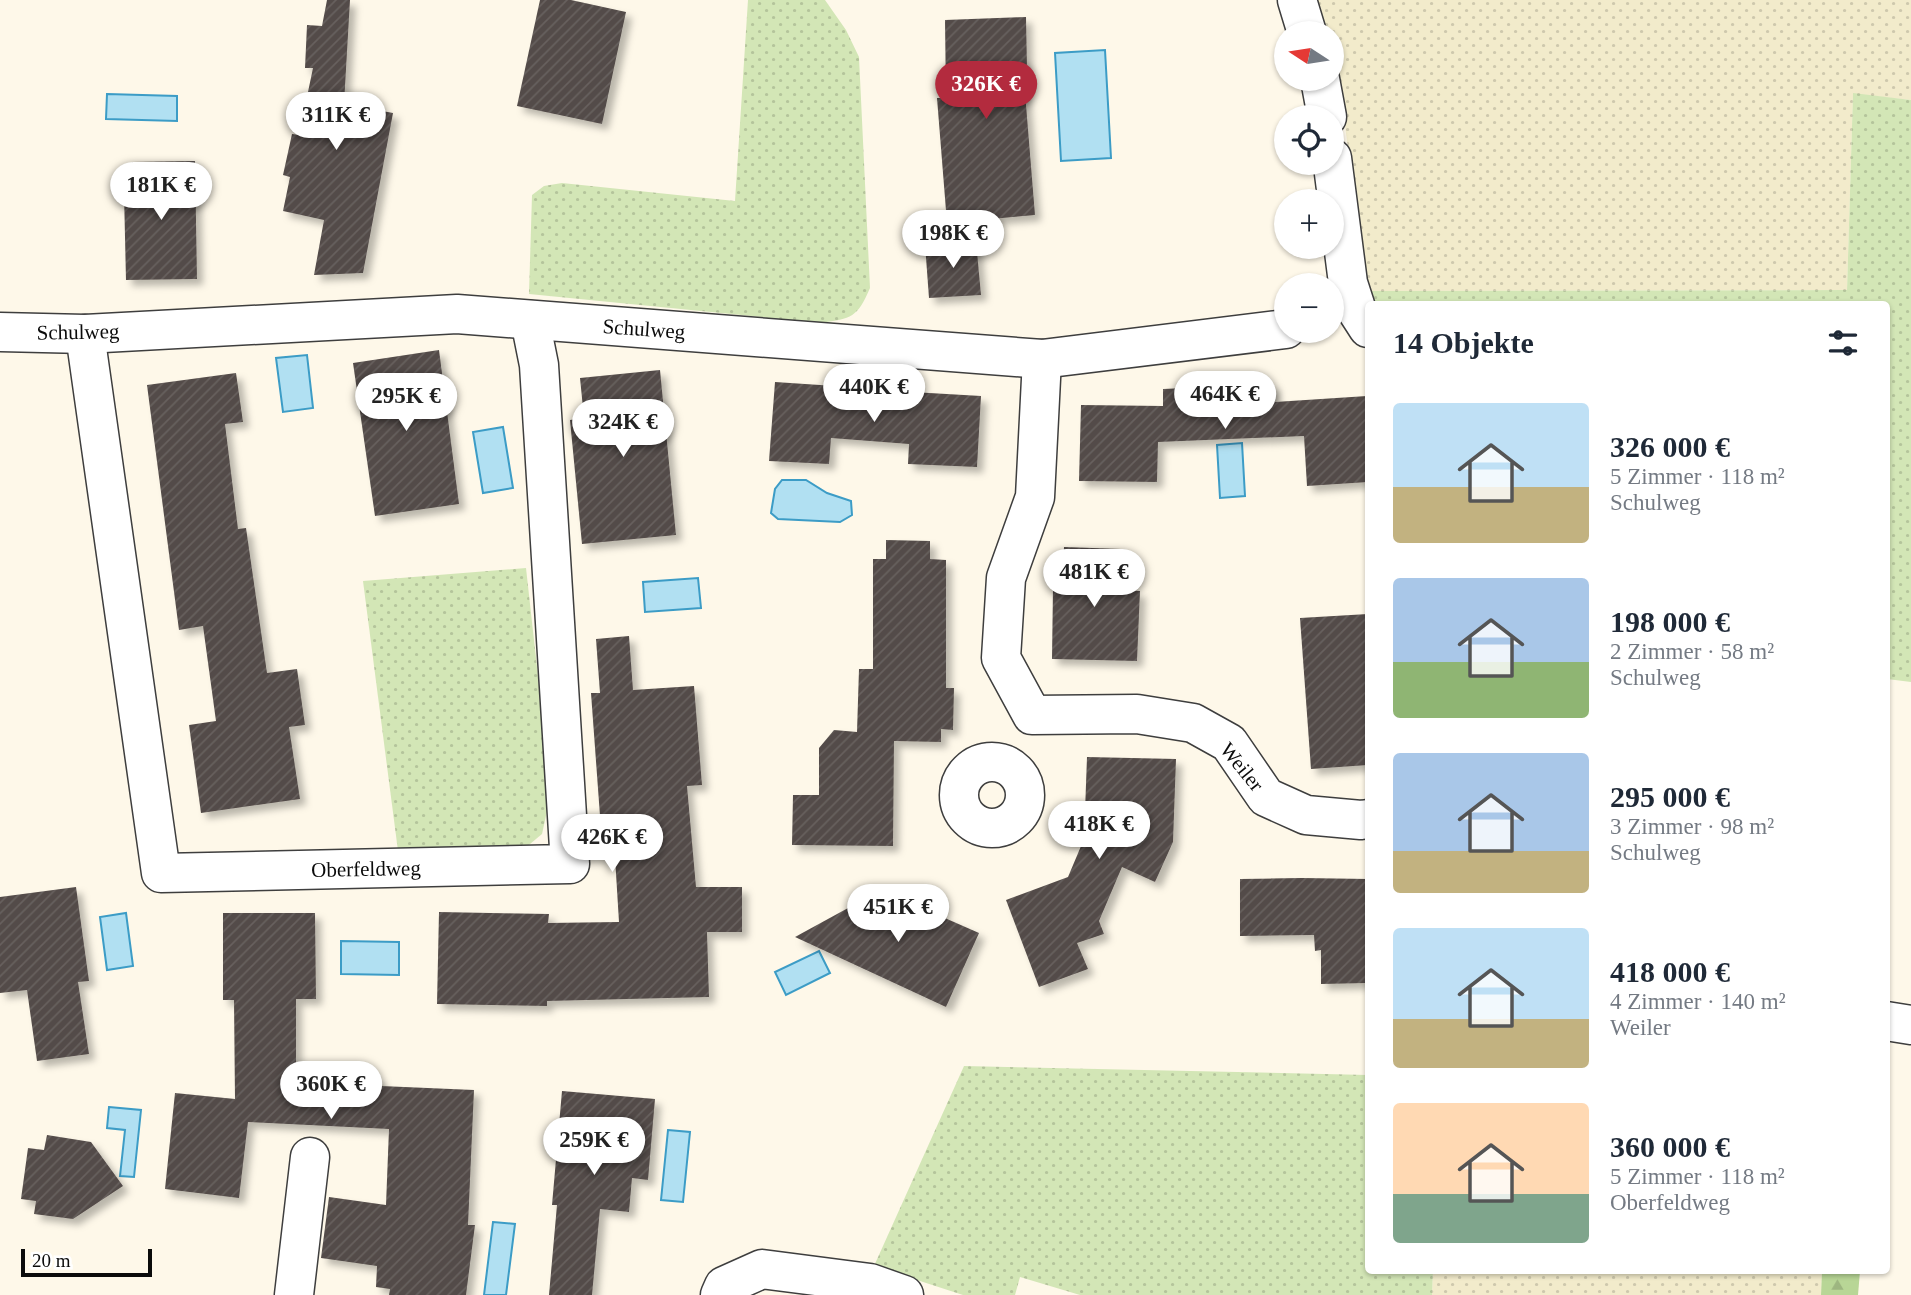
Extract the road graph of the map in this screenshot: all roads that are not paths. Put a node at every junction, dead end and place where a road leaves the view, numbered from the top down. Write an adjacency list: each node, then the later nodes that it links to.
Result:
1 (1297, 0): 2 (street)
2 (1303, 21)
3 (1334, 175): 5 (street)
4 (530, 320): 8 (street, Schulweg); 8 (street, Oberfeldweg); 9 (street, Schulweg)
5 (1352, 320)
6 (1274, 330): 9 (street, Schulweg)
7 (0, 332): 8 (street, Schulweg)
8 (85, 334)
9 (1042, 359): 10 (street)
10 (1032, 715): 11 (street); 12 (street, Weiler)
11 (1007, 765)
12 (1365, 819)
13 (1890, 1022): 14 (street)
14 (1911, 1025)
15 (310, 1157): 16 (street)
16 (294, 1295)
17 (720, 1295): 18 (street)
18 (904, 1295)

